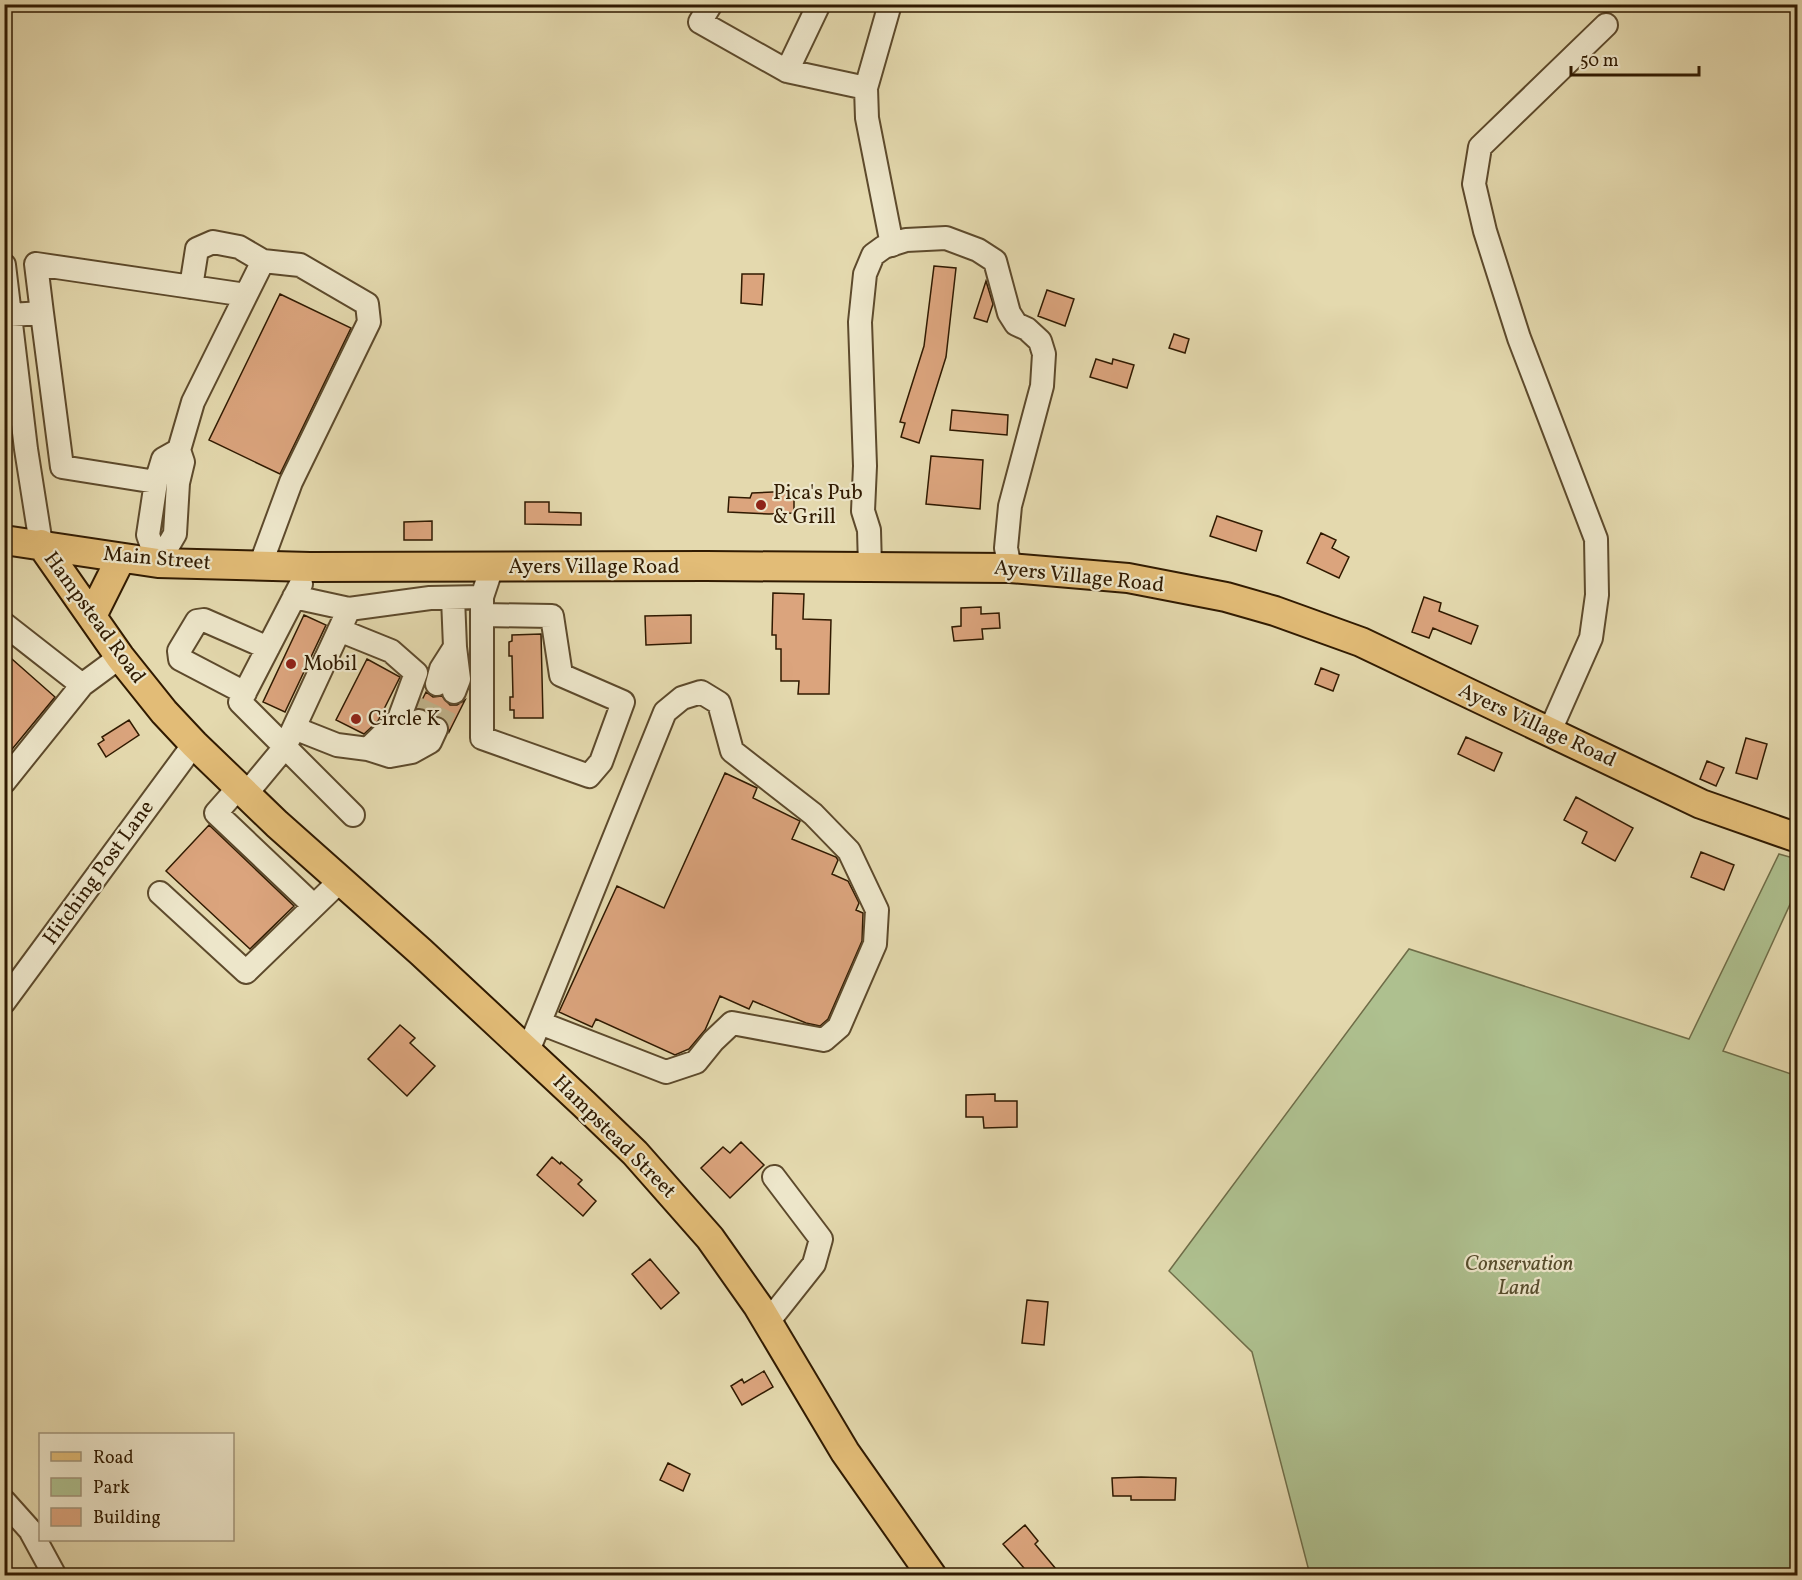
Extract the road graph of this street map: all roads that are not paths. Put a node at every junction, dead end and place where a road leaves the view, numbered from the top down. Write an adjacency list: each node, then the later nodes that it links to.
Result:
1 (711, 4): 5 (street)
2 (819, 4): 5 (street)
3 (890, 4): 6 (street)
4 (1606, 25): 38 (street)
5 (787, 71): 6 (street)
6 (866, 88): 7 (street)
7 (892, 245): 23 (street); 24 (street)
8 (263, 261): 10 (street); 11 (street); 20 (street)
9 (4, 265): 13 (street, Hampstead Road)
10 (191, 287): 11 (street); 12 (street)
11 (246, 295): 14 (street)
12 (42, 313): 13 (street); 15 (street)
13 (9, 329): 17 (street, Hampstead Road)
14 (179, 450): 15 (street); 19 (street)
15 (156, 482): 19 (street)
16 (4, 540): 17 (main road, Main Street)
17 (41, 544): 18 (main road, Main Street); 29 (main road, Hampstead Road)
18 (121, 558): 19 (main road, Main Street); 29 (main road)
19 (158, 563): 20 (main road, Main Street)
20 (260, 566): 21 (main road, Main Street)
21 (310, 567): 22 (main road, Ayers Village Road); 25 (street)
22 (492, 567): 23 (main road, Ayers Village Road); 27 (street)
23 (870, 567): 24 (main road, Ayers Village Road)
24 (1010, 568): 38 (main road, Ayers Village Road)
25 (294, 597): 28 (street); 32 (street)
26 (453, 598): 27 (street); 28 (street); 35 (street)
27 (482, 606): 27 (street)
28 (349, 609): 31 (street)
29 (92, 616): 33 (main road, Hampstead Road)
30 (4, 624): 34 (street)
31 (339, 630): 39 (street); 41 (street)
32 (268, 648): 36 (street); 36 (street)
33 (120, 657): 34 (street); 40 (main road, Hampstead Road)
34 (82, 685): 43 (street)
35 (445, 688)
36 (245, 693): 39 (street)
37 (428, 725): 41 (street)
38 (1549, 733): 46 (main road, Ayers Village Road)
39 (289, 738): 41 (street); 44 (street); 45 (street)
40 (194, 744): 42 (main road, Hampstead Road); 50 (street, Hitching Post Lane)
41 (368, 749)
42 (216, 766): 44 (main road, Hampstead Street)
43 (4, 782)
44 (243, 791): 47 (main road, Hampstead Street); 49 (street)
45 (353, 815)
46 (1797, 838)
47 (341, 880): 49 (street); 52 (main road, Hampstead Street)
48 (160, 893): 49 (street)
49 (314, 906)
50 (4, 1002)
51 (540, 1023): 51 (street); 52 (street)
52 (528, 1051): 54 (main road, Hampstead Street)
53 (774, 1177): 54 (street)
54 (768, 1322): 57 (main road, Hampstead Street)
55 (4, 1501): 56 (street)
56 (55, 1575)
57 (932, 1575)

